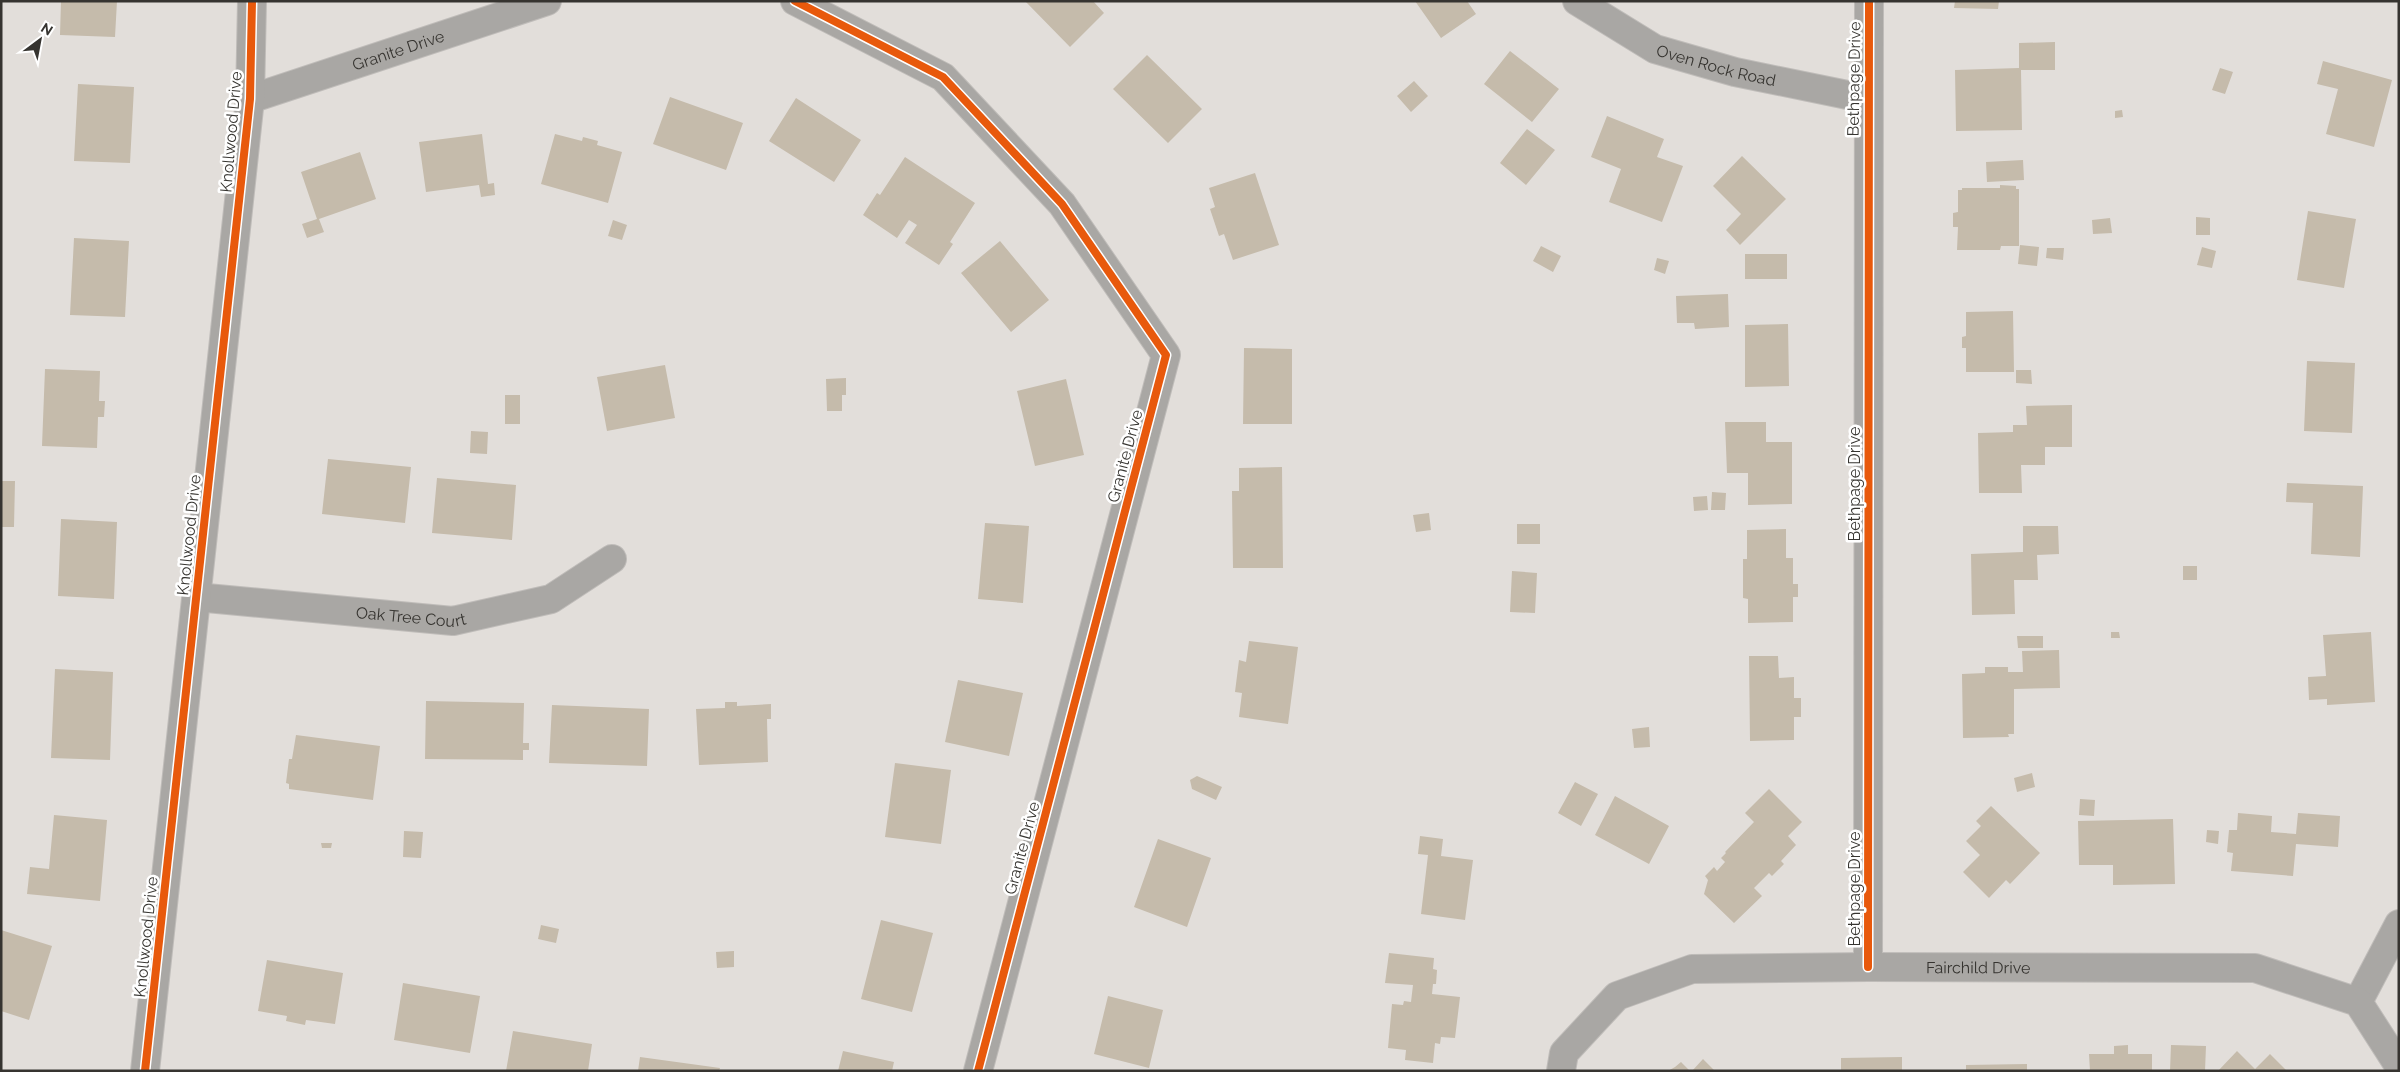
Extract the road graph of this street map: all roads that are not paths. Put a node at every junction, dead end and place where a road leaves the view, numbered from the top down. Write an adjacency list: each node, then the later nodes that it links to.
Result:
1 (252, 1): 6 (street, Knollwood Drive)
2 (547, 1): 6 (street, Granite Drive)
3 (795, 1): 15 (street, Granite Drive)
4 (1577, 1): 7 (street, Oven Rock Road)
5 (1869, 1): 7 (street, Bethpage Drive)
6 (250, 99): 9 (street, Knollwood Drive)
7 (1867, 99): 11 (street, Bethpage Drive)
8 (612, 559): 9 (street, Oak Tree Court)
9 (196, 597): 14 (street, Knollwood Drive)
10 (2399, 924): 12 (street)
11 (1868, 968): 12 (street, Fairchild Drive); 16 (street, Fairchild Drive)
12 (2358, 1002): 13 (street)
13 (2399, 1066)
14 (145, 1071)
15 (978, 1071)
16 (1561, 1071)

